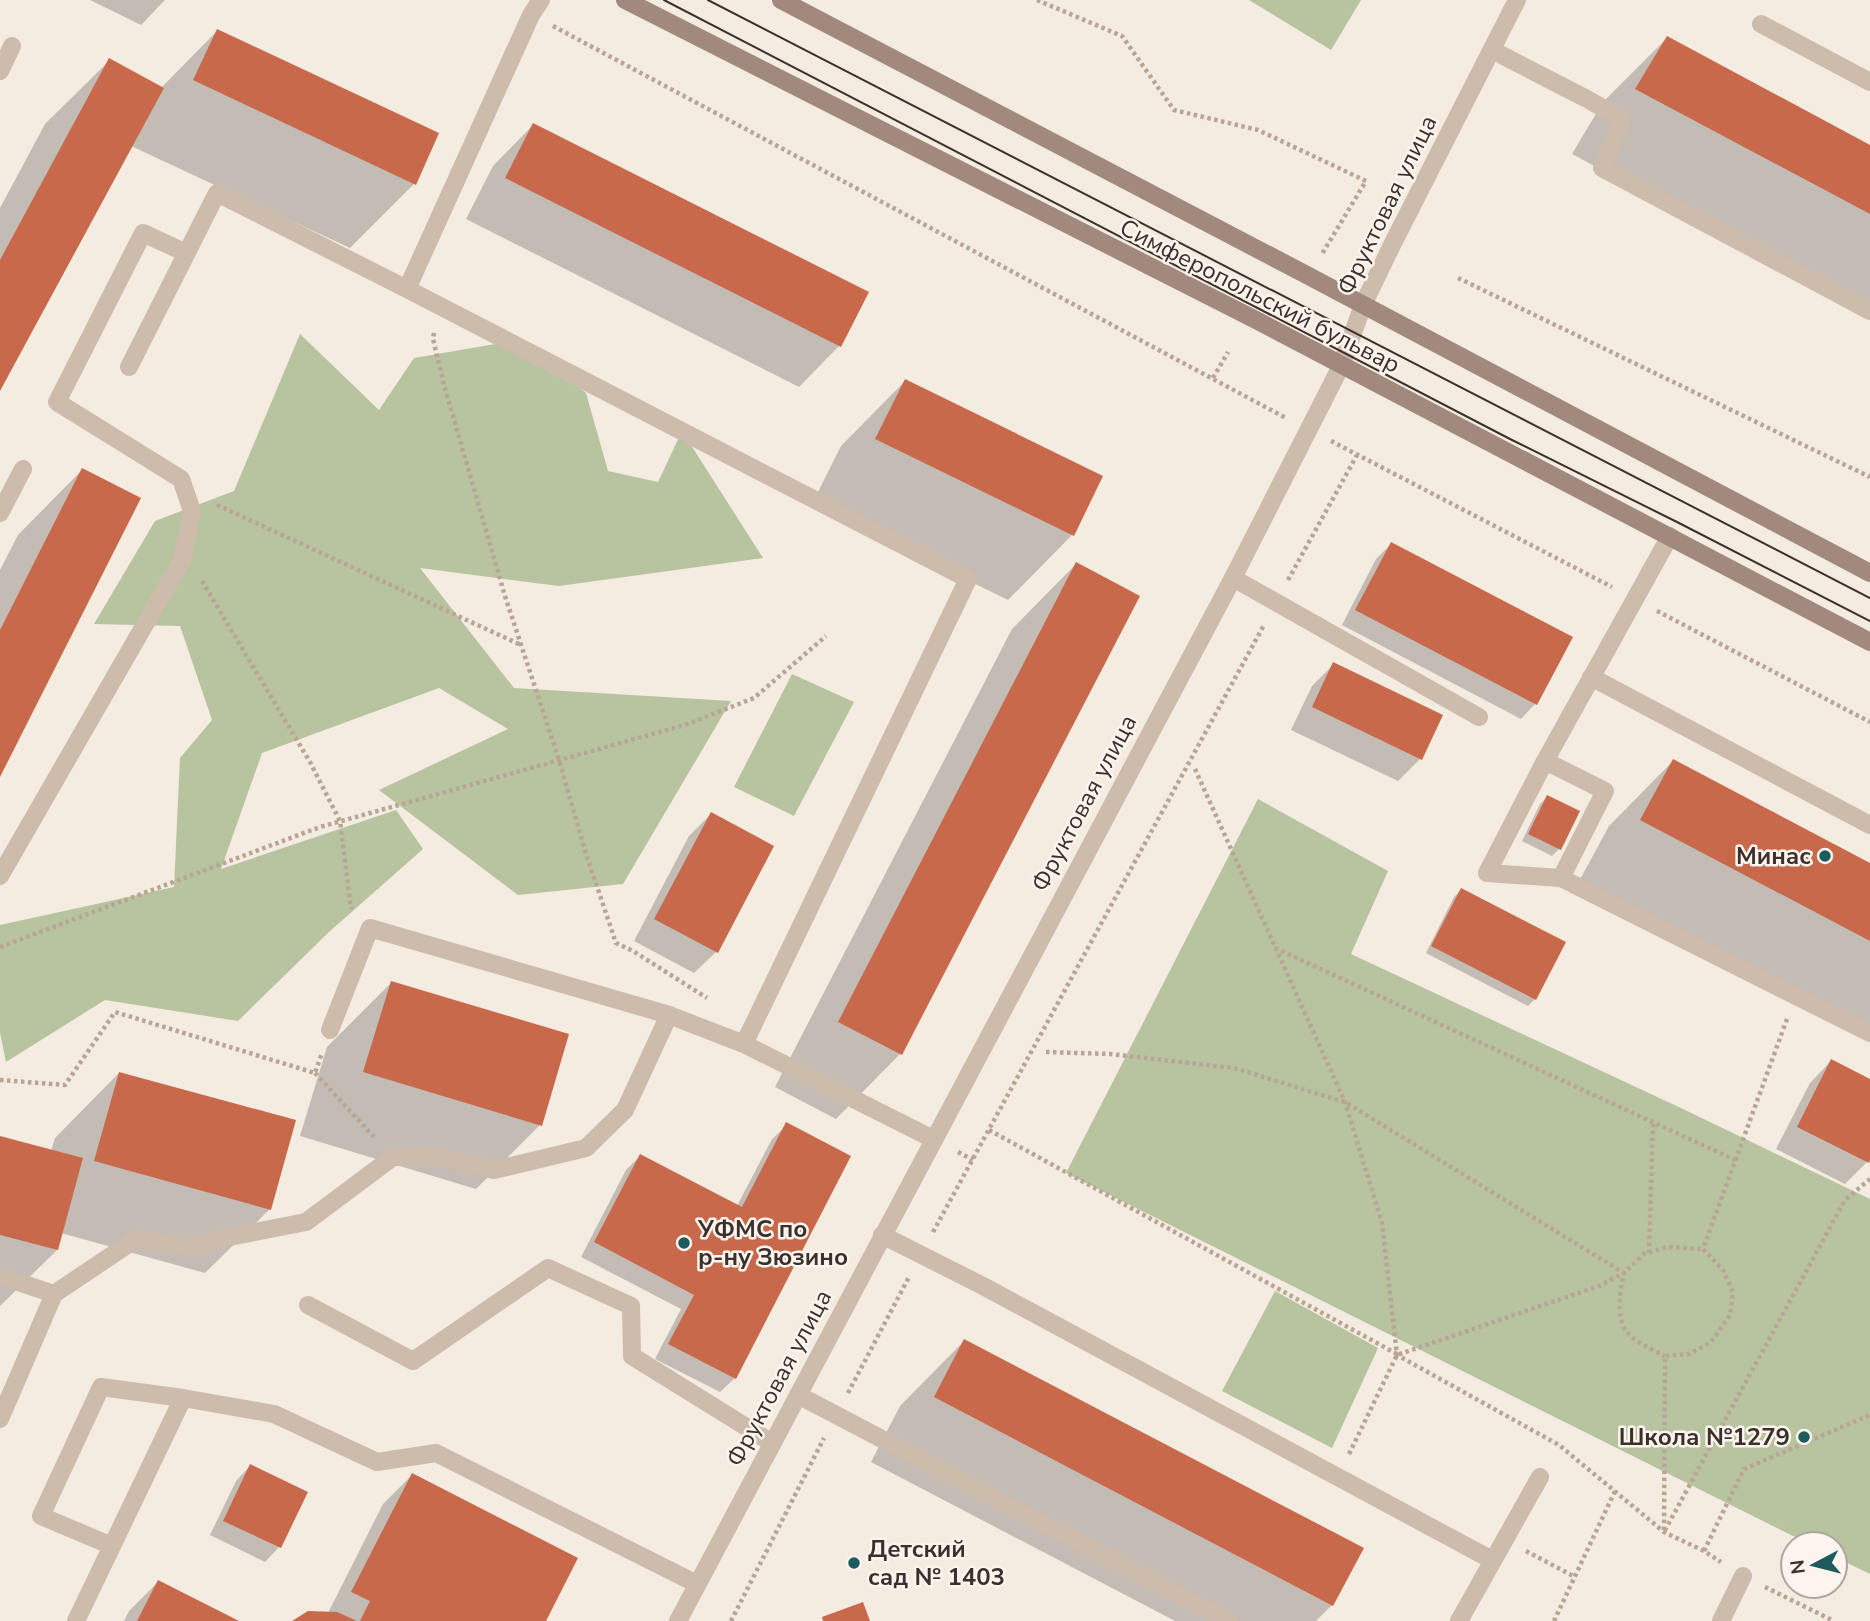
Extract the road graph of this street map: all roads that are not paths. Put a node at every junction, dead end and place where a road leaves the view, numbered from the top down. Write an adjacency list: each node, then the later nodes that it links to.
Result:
1 (625, 0): 14 (main road, Симферопольский бульвар)
2 (781, 0): 12 (main road, Симферопольский бульвар)
3 (1517, 0): 7 (street, Фруктовая улица)
4 (536, 7): 11 (street)
5 (1761, 24): 9 (street)
6 (12, 46): 8 (street)
7 (1492, 50): 12 (street, Фруктовая улица); 13 (street)
8 (0, 71)
9 (1870, 82)
10 (186, 253): 11 (street); 15 (street); 26 (street)
11 (407, 289): 31 (street)
12 (1363, 305): 14 (street, Фруктовая улица); 19 (main road, Симферопольский бульвар)
13 (1870, 311)
14 (1341, 366): 18 (main road, Симферопольский бульвар); 20 (street, Фруктовая улица)
15 (129, 367)
16 (23, 469): 17 (street)
17 (0, 513)
18 (1670, 536): 21 (main road, Симферопольский бульвар); 22 (street)
19 (1870, 573)
20 (1233, 578): 23 (street); 32 (street, Фруктовая улица)
21 (1870, 642)
22 (1591, 677): 24 (street); 25 (street)
23 (1479, 717)
24 (1545, 761): 27 (street); 27 (street)
25 (1870, 825)
26 (0, 876)
27 (1561, 878): 30 (street)
28 (669, 1015): 29 (street); 31 (street); 35 (street)
29 (330, 1030)
30 (1870, 1033)
31 (744, 1044): 32 (street)
32 (933, 1139): 33 (street, Фруктовая улица)
33 (882, 1235): 37 (street, Фруктовая улица); 43 (street)
34 (0, 1276): 35 (street)
35 (54, 1294): 39 (street)
36 (308, 1305): 40 (street)
37 (798, 1395): 40 (street, Фруктовая улица); 48 (street)
38 (183, 1398): 42 (street); 42 (street); 45 (street)
39 (0, 1419)
40 (772, 1443): 45 (street, Фруктовая улица)
41 (1540, 1477): 43 (street)
42 (112, 1546): 46 (street)
43 (1492, 1560): 49 (street)
44 (1743, 1576): 50 (street)
45 (697, 1584): 47 (street, Фруктовая улица)
46 (76, 1621)
47 (678, 1621)
48 (1229, 1621)
49 (1459, 1621)
50 (1720, 1621)

